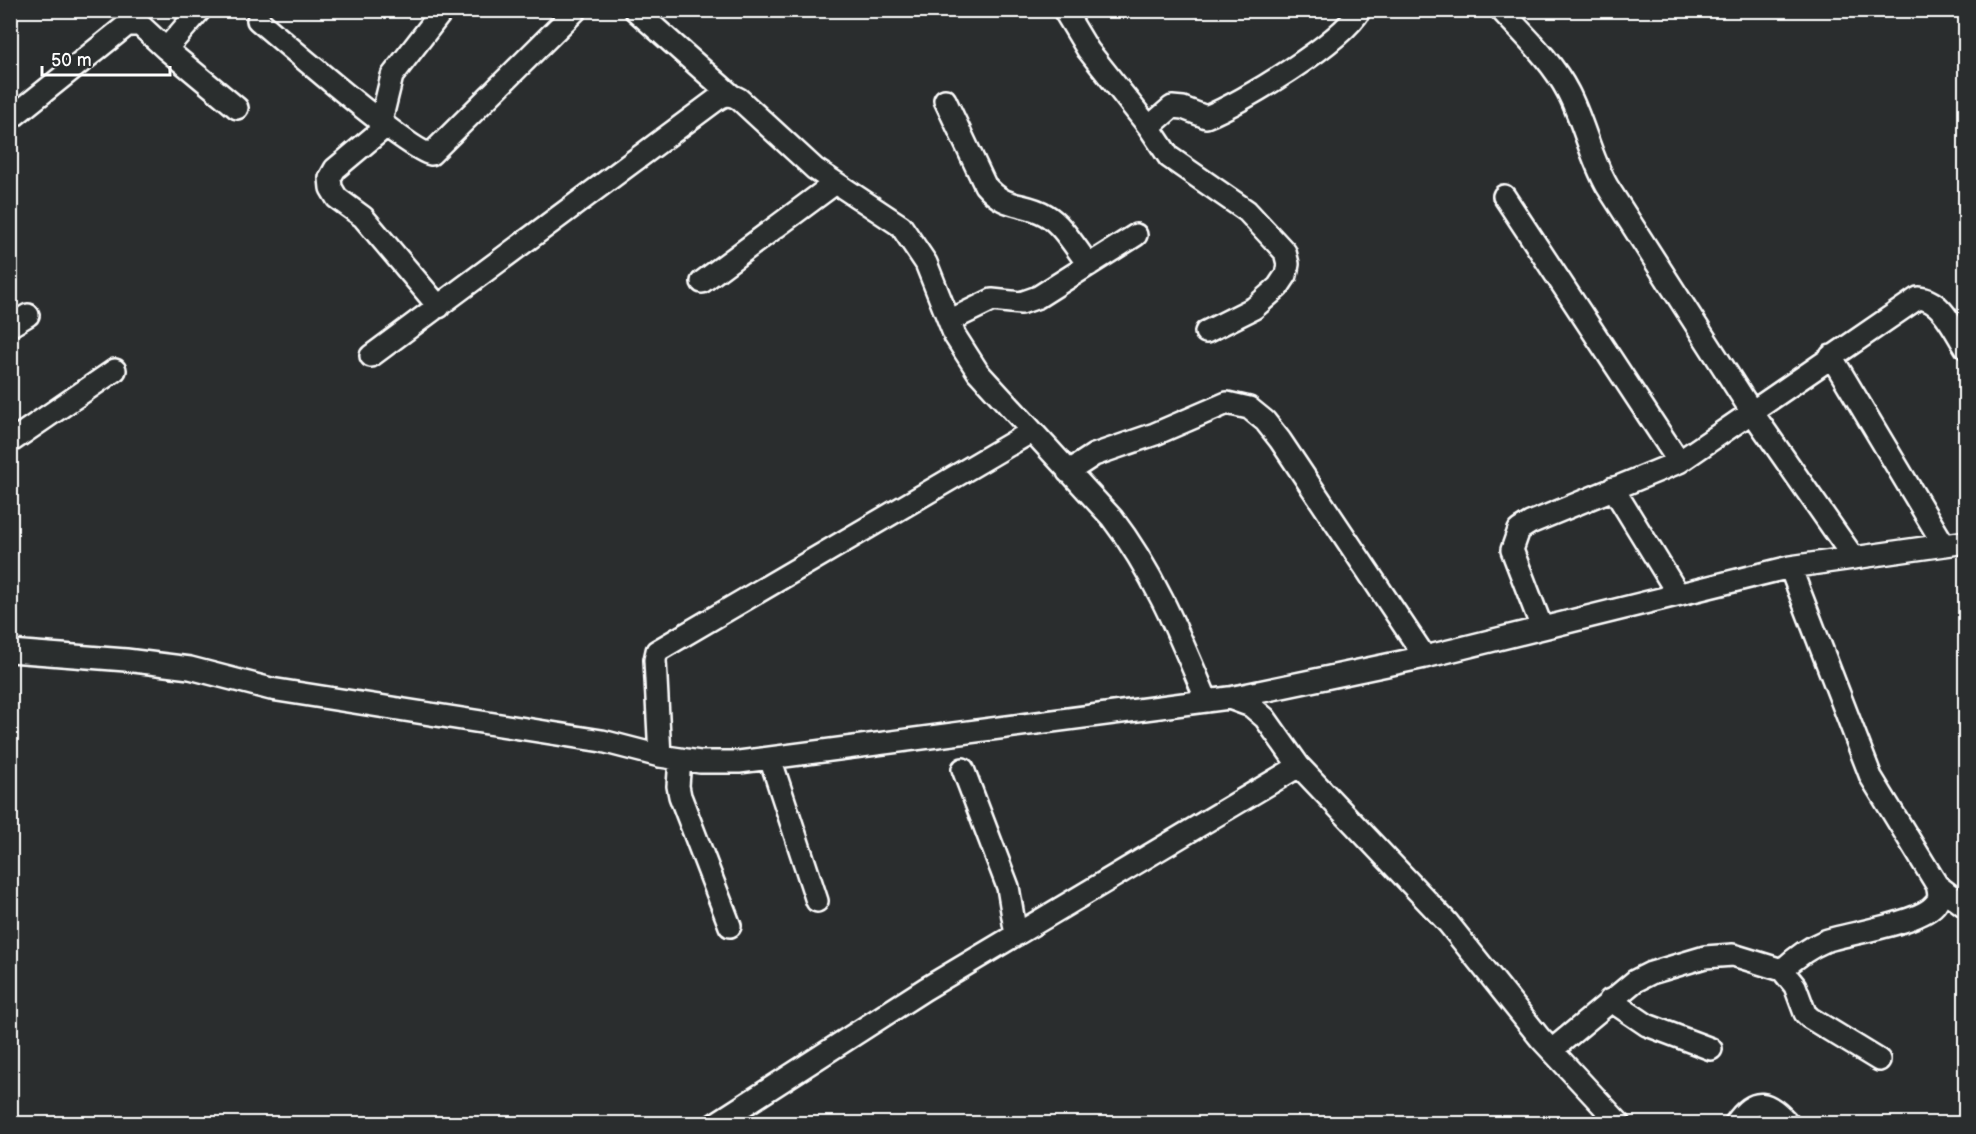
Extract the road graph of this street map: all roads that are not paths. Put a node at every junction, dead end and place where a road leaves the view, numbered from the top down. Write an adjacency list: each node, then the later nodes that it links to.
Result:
1 (200, 10): 9 (street)
2 (443, 10): 14 (street)
3 (576, 10): 14 (street)
4 (635, 10): 10 (street)
5 (1064, 10): 15 (street)
6 (1360, 10): 15 (street)
7 (1501, 10): 28 (street)
8 (258, 20): 14 (street)
9 (166, 49): 12 (street); 13 (street)
10 (731, 95): 16 (street); 21 (street)
11 (945, 100): 19 (street)
12 (237, 108)
13 (10, 119)
14 (382, 122): 21 (street)
15 (1149, 127): 23 (street)
16 (834, 184): 20 (street); 22 (street)
17 (1504, 196): 31 (street)
18 (1136, 235): 19 (street)
19 (1089, 265): 22 (street)
20 (702, 282)
21 (439, 307): 25 (street)
22 (949, 321): 29 (street)
23 (1206, 332)
24 (1965, 348): 26 (street)
25 (370, 356)
26 (1832, 356): 28 (street); 35 (street)
27 (115, 370): 30 (street)
28 (1752, 412): 31 (street); 36 (street)
29 (1031, 432): 32 (street); 44 (street)
30 (10, 442)
31 (1678, 462): 33 (street)
32 (1068, 472): 41 (street); 43 (street)
33 (1614, 488): 38 (street); 39 (street)
34 (1965, 542): 35 (street)
35 (1944, 545): 36 (street)
36 (1853, 557): 37 (street)
37 (1790, 567): 38 (street); 48 (street)
38 (1678, 594): 39 (street)
39 (1542, 628): 41 (street)
40 (10, 651): 44 (street)
41 (1425, 657): 42 (street)
42 (1229, 698): 43 (street); 46 (street)
43 (1207, 701): 45 (street)
44 (670, 758): 45 (street); 51 (street)
45 (771, 758): 49 (street)
46 (1299, 766): 52 (street); 56 (street)
47 (963, 769): 52 (street)
48 (1937, 885): 50 (street); 53 (street)
49 (817, 901)
50 (1965, 907)
51 (730, 926)
52 (1016, 935): 58 (street)
53 (1782, 970): 54 (street); 57 (street)
54 (1610, 1000): 55 (street); 56 (street)
55 (1711, 1049)
56 (1552, 1050): 59 (street)
57 (1879, 1060)
58 (715, 1124)
59 (1620, 1124)
60 (1735, 1124): 61 (street)
61 (1789, 1124)

